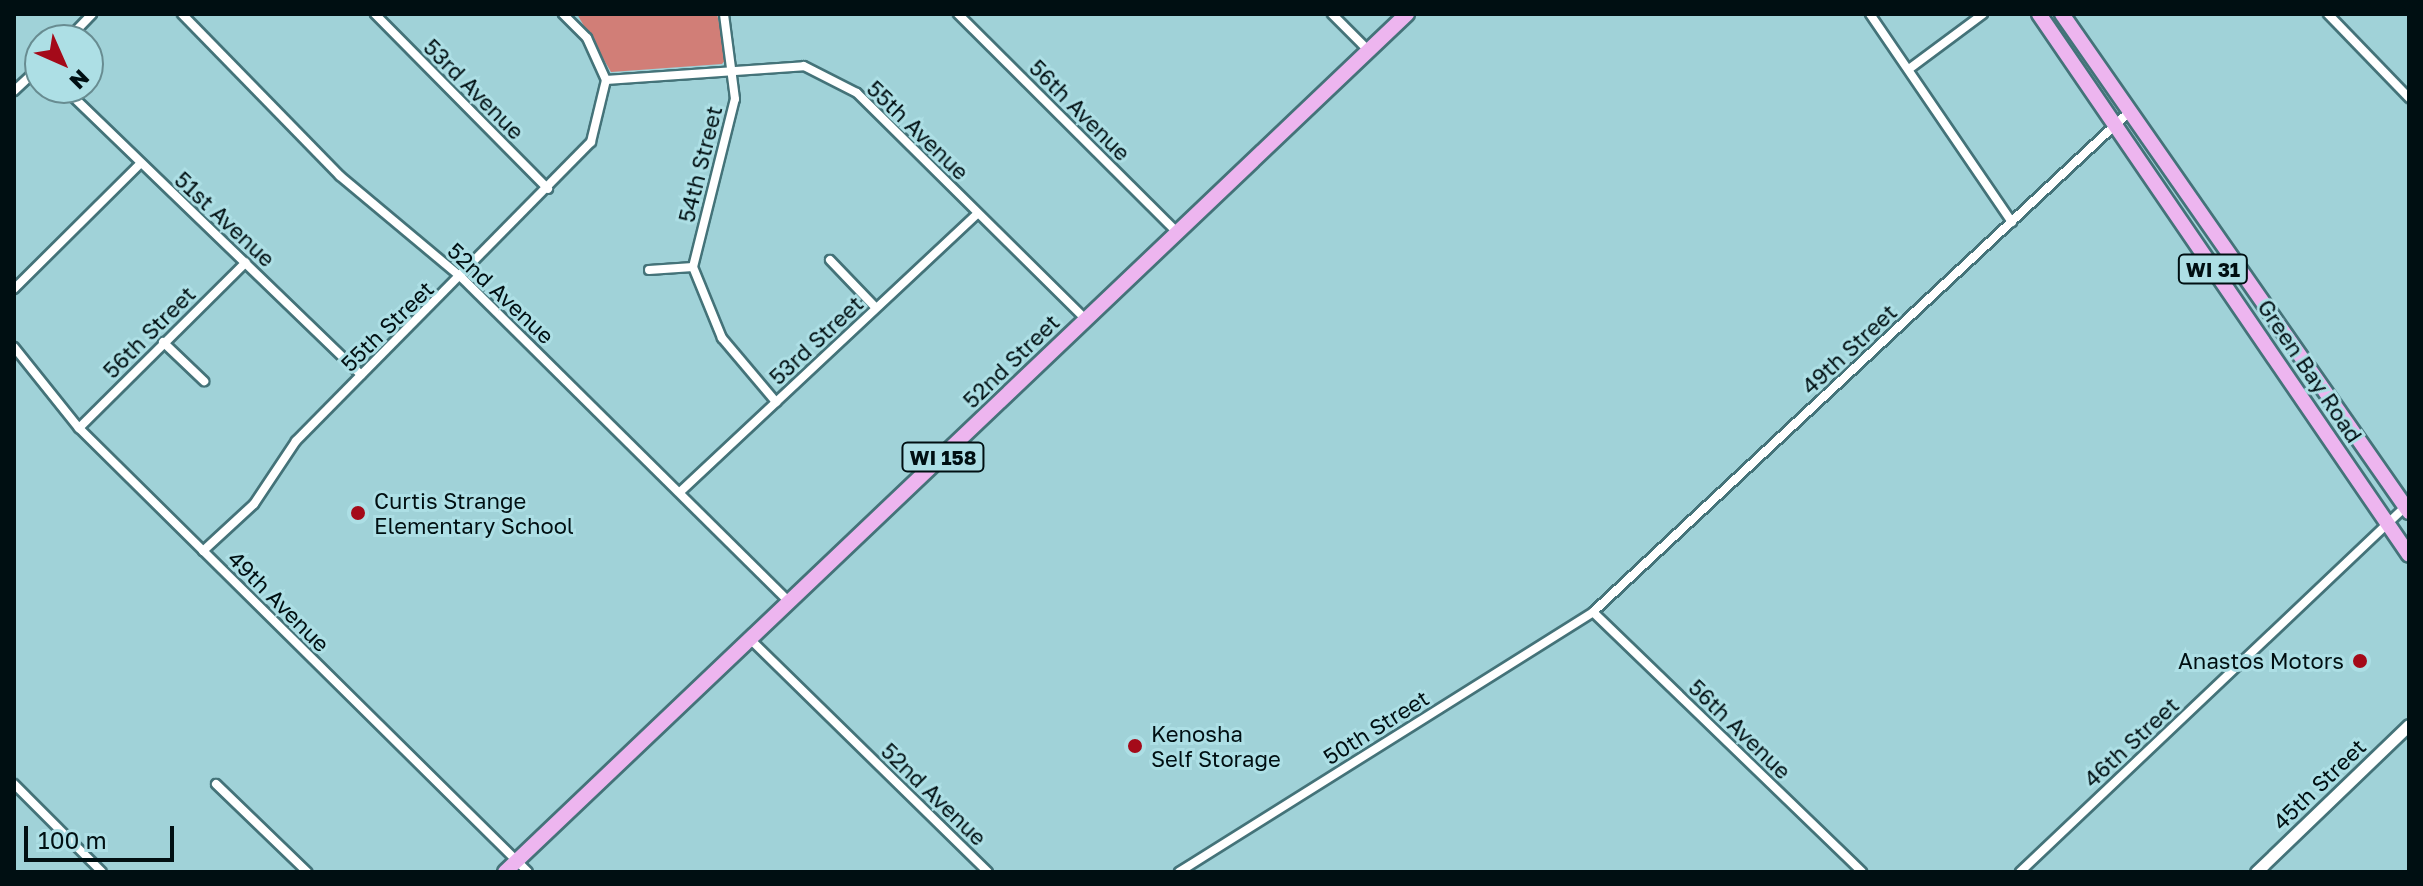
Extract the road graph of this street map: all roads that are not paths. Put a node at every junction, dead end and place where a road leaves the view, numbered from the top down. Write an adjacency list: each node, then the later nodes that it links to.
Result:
1 (182, 14): 30 (street, 52nd Avenue)
2 (375, 14): 22 (street, 53rd Avenue)
3 (563, 14): 16 (street)
4 (724, 14): 14 (street)
5 (958, 14): 25 (street, 56th Avenue)
6 (1332, 14): 13 (street)
7 (1407, 14): 13 (main road, 52nd Street / WI 158)
8 (1870, 14): 15 (street)
9 (1983, 14): 15 (street)
10 (2039, 14): 20 (main road, Green Bay Road / WI 31)
11 (2062, 14): 19 (main road, Green Bay Road / WI 31)
12 (2328, 14): 17 (street)
13 (1369, 51): 25 (main road, 52nd Street / WI 158)
14 (736, 69): 16 (street, 55th Avenue); 23 (street, 55th Avenue); 28 (street, 54th Street)
15 (1909, 69): 24 (street)
16 (606, 80): 22 (street, 55th Street)
17 (2408, 94)
18 (80, 104): 21 (street, 51st Avenue)
19 (2130, 111): 20 (street, 49th Street); 41 (main road, Green Bay Road / WI 31)
20 (2115, 125): 24 (street, 49th Street); 42 (main road, Green Bay Road / WI 31)
21 (140, 164): 27 (street, 51st Avenue); 31 (street)
22 (548, 189): 30 (street, 55th Street)
23 (977, 214): 32 (street, 53rd Street); 33 (street, 55th Avenue)
24 (2012, 222): 46 (street, 49th Street)
25 (1177, 232): 33 (main road, 52nd Street / WI 158)
26 (830, 260): 32 (street)
27 (246, 262): 34 (street, 56th Street); 36 (street, 51st Avenue)
28 (693, 267): 29 (street); 38 (street)
29 (649, 270)
30 (462, 278): 36 (street, 55th Street); 40 (street, 52nd Avenue)
31 (14, 289)
32 (876, 308): 38 (street, 53rd Street)
33 (1086, 320): 45 (main road, 52nd Street / WI 158)
34 (163, 342): 37 (street); 39 (street, 56th Street)
35 (14, 347): 39 (street, 49th Avenue)
36 (361, 375): 43 (street, 55th Street)
37 (204, 381)
38 (776, 402): 40 (street, 53rd Street)
39 (79, 428): 43 (street, 49th Avenue)
40 (680, 492): 45 (street, 52nd Avenue)
41 (2407, 509): 42 (street, 46th Street)
42 (2387, 524): 44 (main road, Green Bay Road / WI 31); 59 (street, 46th Street)
43 (203, 551): 51 (street, 49th Avenue)
44 (2409, 555)
45 (790, 604): 47 (main road, 52nd Street / WI 158)
46 (1593, 612): 57 (street, 50th Street); 58 (street, 56th Avenue)
47 (752, 641): 51 (main road, 52nd Street / WI 158); 56 (street, 52nd Avenue)
48 (2409, 725): 60 (street, 45th Street)
49 (14, 784): 52 (street)
50 (216, 784): 53 (street)
51 (516, 861): 54 (main road, 52nd Street / WI 158); 55 (street, 49th Avenue)
52 (102, 872)
53 (307, 872)
54 (505, 872)
55 (528, 872)
56 (988, 872)
57 (1179, 872)
58 (1862, 872)
59 (2020, 872)
60 (2256, 872)

